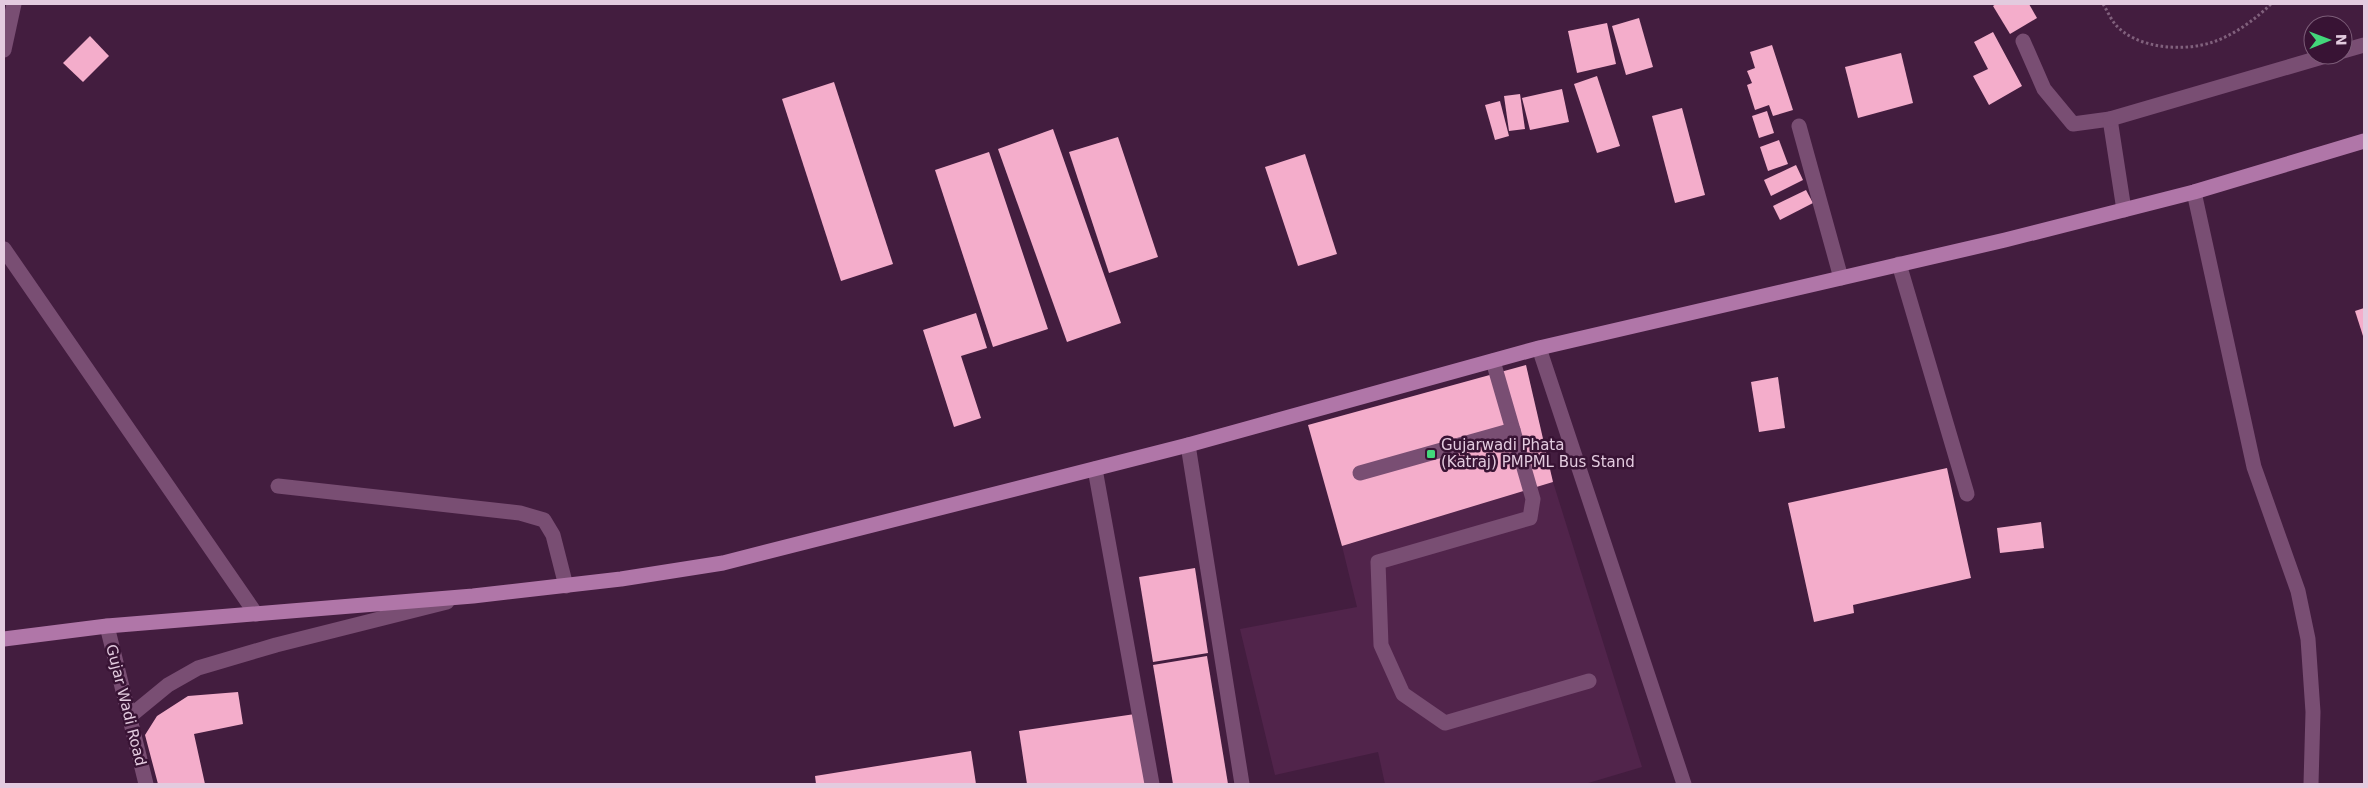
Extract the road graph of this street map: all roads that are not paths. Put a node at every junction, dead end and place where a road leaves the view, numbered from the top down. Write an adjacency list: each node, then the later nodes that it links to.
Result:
1 (14, 4): 3 (street)
2 (2023, 41): 5 (street)
3 (4, 50)
4 (2303, 63): 5 (street)
5 (2110, 119): 9 (street)
6 (1799, 126): 12 (street)
7 (2364, 141): 8 (highway)
8 (2194, 192): 9 (highway); 32 (street)
9 (2124, 210): 11 (highway)
10 (4, 249): 23 (street)
11 (1899, 264): 12 (highway); 20 (street)
12 (1841, 278): 13 (highway)
13 (1539, 348): 14 (highway); 31 (street)
14 (1493, 361): 15 (street); 16 (highway)
15 (1513, 430): 18 (street); 26 (street)
16 (1188, 445): 17 (highway); 30 (street)
17 (1095, 469): 21 (highway); 29 (street)
18 (1360, 474)
19 (278, 486): 21 (street)
20 (1967, 494)
21 (566, 586): 22 (highway)
22 (473, 596): 23 (highway); 27 (street)
23 (256, 614): 24 (highway)
24 (107, 626): 25 (highway); 27 (street, Gujar Wadi Road)
25 (4, 639)
26 (1589, 681)
27 (129, 717): 28 (street, Gujar Wadi Road)
28 (146, 784)
29 (1152, 784)
30 (1242, 784)
31 (1684, 784)
32 (2311, 784)

